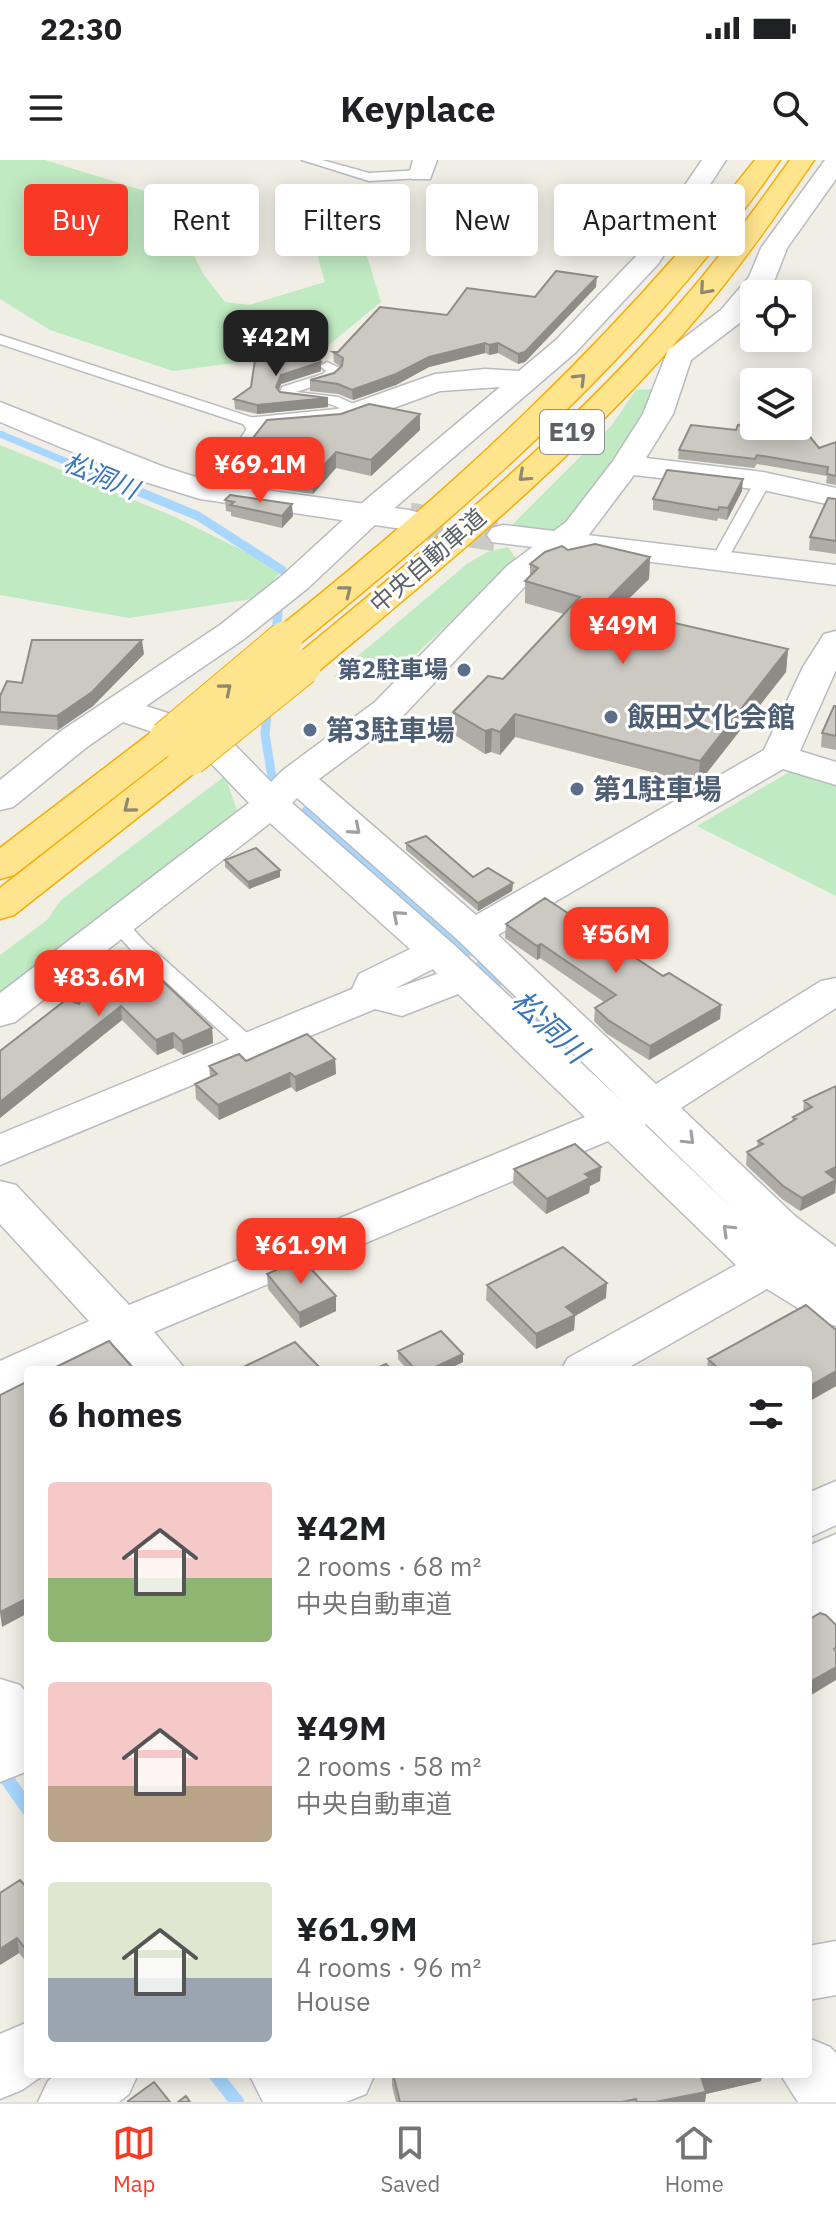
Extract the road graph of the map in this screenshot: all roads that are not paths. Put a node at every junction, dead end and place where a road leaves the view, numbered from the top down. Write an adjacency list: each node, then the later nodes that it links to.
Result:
1 (308, 160): 6 (lane)
2 (714, 160): 9 (street)
3 (768, 160): 23 (highway, 中央自動車道 / E19, one-way to 3)
4 (802, 160): 23 (highway, 中央自動車道 / E19, one-way to 23)
5 (836, 162): 13 (street)
6 (423, 167)
7 (0, 339): 12 (lane)
8 (327, 366): 11 (lane)
9 (525, 380): 11 (street); 17 (street)
10 (0, 411): 15 (street)
11 (360, 412): 12 (street)
12 (258, 424): 15 (lane)
13 (626, 465): 14 (street); 20 (street)
14 (763, 481): 16 (street); 21 (lane)
15 (211, 492): 17 (street)
16 (836, 497)
17 (366, 516): 18 (street); 25 (street)
18 (409, 520)
19 (503, 535): 20 (street)
20 (561, 543): 21 (street); 29 (street)
21 (719, 560): 22 (street)
22 (836, 575)
23 (294, 653): 26 (highway, 中央自動車道 / E19, bridge)
24 (831, 659): 27 (street)
25 (119, 709): 29 (street); 30 (street)
26 (178, 749): 31 (highway, 中央自動車道 / E19); 32 (highway, 中央自動車道 / E19, one-way to 32)
27 (779, 756): 28 (street); 34 (street)
28 (836, 774)
29 (284, 791): 33 (street); 34 (street)
30 (0, 799)
31 (0, 867)
32 (0, 907)
33 (117, 923): 36 (street); 37 (lane)
34 (464, 956): 37 (street); 38 (street)
35 (836, 990): 38 (street)
36 (0, 1013)
37 (250, 1047): 39 (street)
38 (634, 1113): 41 (street, one-way to 41); 42 (street, one-way to 38); 44 (street)
39 (0, 1151)
40 (0, 1196): 44 (street)
41 (828, 1253): 42 (street)
42 (767, 1268): 43 (street); 47 (street)
43 (836, 1309)
44 (120, 1327): 45 (street); 46 (street)
45 (33, 1366)
46 (158, 1366)
47 (592, 1366)
48 (24, 1370): 49 (street)
49 (0, 1381)
50 (836, 1500): 51 (street)
51 (812, 1515)
52 (836, 1554): 53 (street)
53 (812, 1570)
54 (812, 1587): 55 (street)
55 (836, 1610)
56 (24, 1698): 57 (street)
57 (12, 1732)
58 (836, 1968): 59 (street)
59 (812, 1972)
60 (24, 2053): 61 (street)
61 (0, 2070)
62 (812, 2072): 64 (street)
63 (102, 2078): 65 (street)
64 (836, 2100)
65 (70, 2102)

